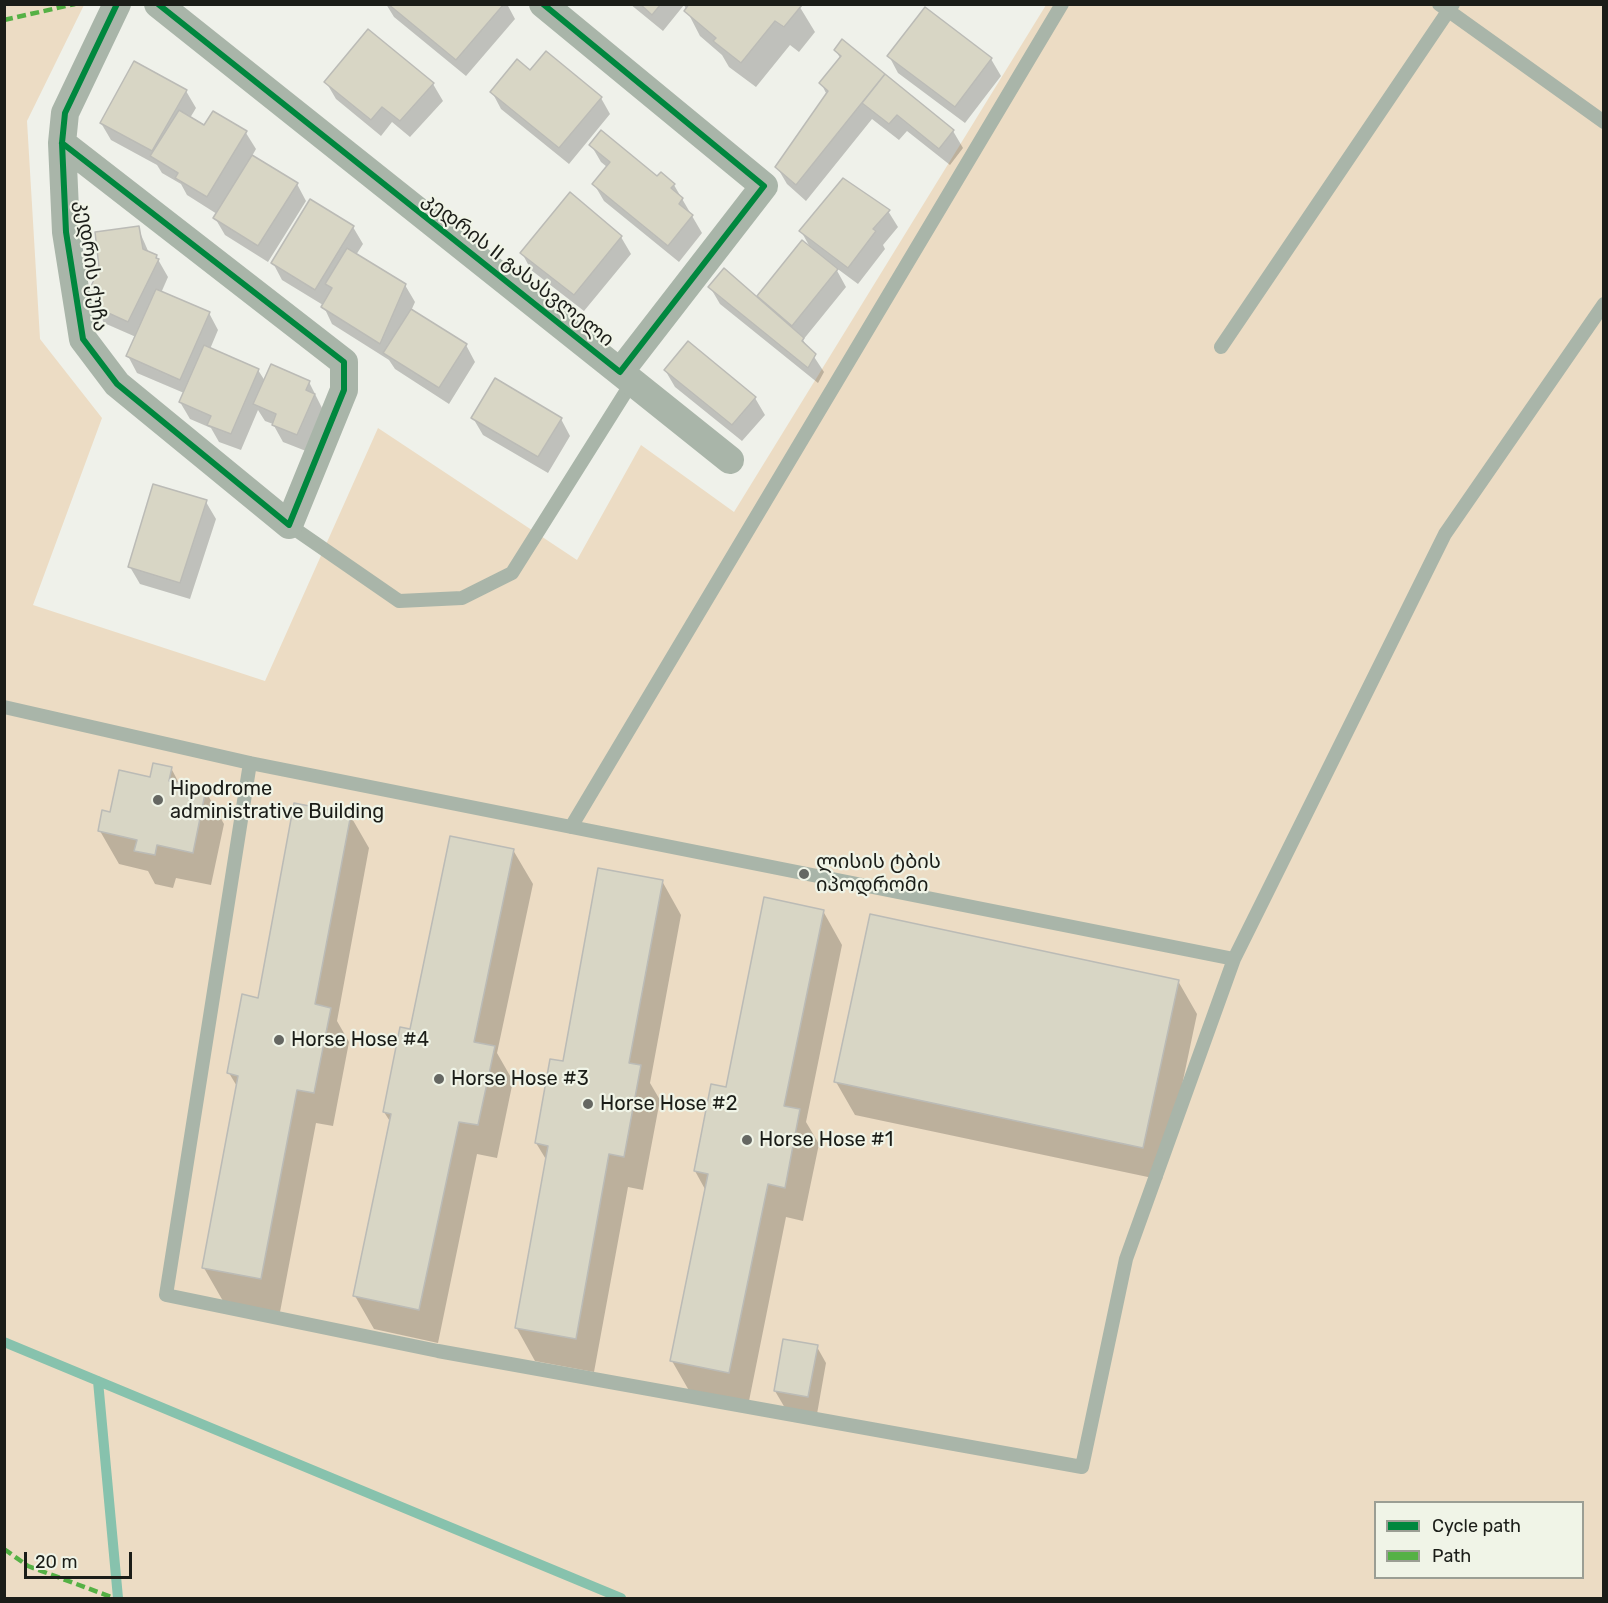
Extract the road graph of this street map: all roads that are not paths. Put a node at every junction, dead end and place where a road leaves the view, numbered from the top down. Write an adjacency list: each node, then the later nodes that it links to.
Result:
1 (117, 4): 7 (street, კედრის ქუჩა)
2 (158, 4): 10 (street, კედრის II გასასვლელი)
3 (543, 4): 10 (street, კედრის II გასასვლელი)
4 (1062, 4): 15 (lane)
5 (1447, 7): 6 (lane); 9 (lane)
6 (1604, 122)
7 (62, 142): 12 (street, კედრის ქუჩა); 12 (street)
8 (1604, 304): 16 (lane)
9 (1221, 347)
10 (626, 377): 11 (street); 12 (lane)
11 (730, 460)
12 (289, 525)
13 (4, 707): 14 (lane)
14 (250, 763): 15 (lane); 16 (lane)
15 (571, 826): 16 (lane)
16 (1234, 959)

